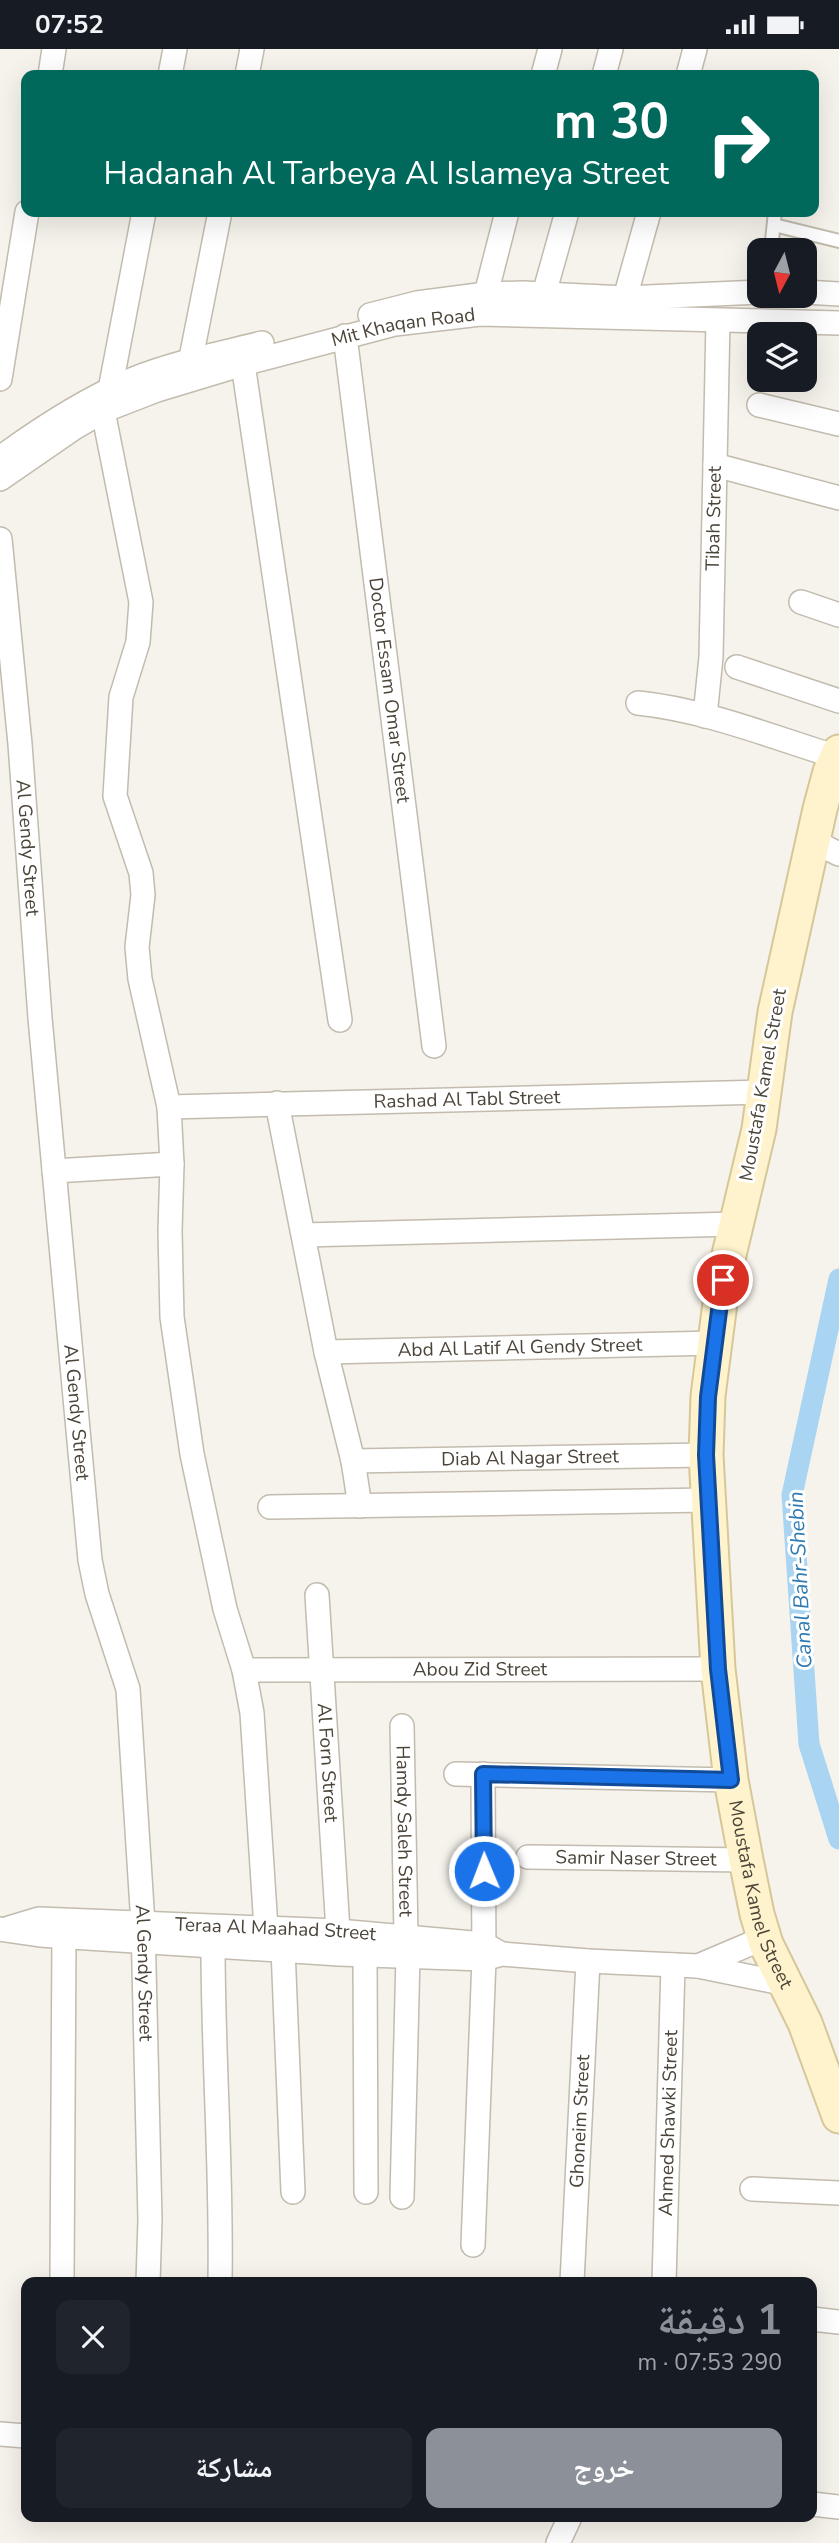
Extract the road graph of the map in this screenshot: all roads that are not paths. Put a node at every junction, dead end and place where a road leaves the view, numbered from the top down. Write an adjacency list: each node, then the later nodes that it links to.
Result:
1 (54, 49): 7 (street)
2 (175, 49): 8 (street)
3 (252, 49): 9 (street)
4 (550, 49): 10 (street)
5 (611, 49): 11 (street)
6 (695, 49): 12 (street)
7 (51, 70)
8 (171, 70)
9 (248, 70)
10 (544, 70)
11 (605, 70)
12 (689, 70)
13 (26, 217): 33 (street)
14 (143, 217): 34 (street)
15 (219, 217): 32 (street)
16 (506, 217): 24 (street)
17 (566, 217): 25 (street)
18 (648, 217): 27 (street)
19 (775, 218): 20 (lane); 21 (lane)
20 (772, 238)
21 (839, 241)
22 (747, 293): 27 (street, Mit Khaqan Road)
23 (817, 293): 26 (street)
24 (486, 294): 25 (street, Mit Khaqan Road); 32 (street, Mit Khaqan Road)
25 (544, 294): 27 (street, Mit Khaqan Road)
26 (839, 294)
27 (625, 298)
28 (718, 321): 29 (street, Mit Khaqan Road); 30 (street, Mit Khaqan Road); 38 (street, Tibah Street)
29 (839, 323)
30 (345, 336): 31 (street, Mit Khaqan Road); 51 (street, Doctor Essam Omar Street)
31 (243, 364): 32 (street, Mit Khaqan Road); 50 (street)
32 (189, 371): 34 (street, Mit Khaqan Road)
33 (0, 379)
34 (107, 401): 37 (street, Mit Khaqan Road); 39 (street, Mit Khaqan Road); 54 (street)
35 (759, 405): 36 (street)
36 (839, 424)
37 (0, 458)
38 (715, 465): 40 (street); 47 (street, Tibah Street)
39 (0, 479)
40 (839, 498)
41 (0, 539): 56 (street, Al Gendy Street)
42 (801, 602): 43 (street)
43 (839, 615)
44 (737, 667): 45 (street)
45 (839, 702)
46 (638, 703): 47 (street)
47 (705, 716): 48 (street)
48 (838, 755): 49 (main road, Moustafa Kamel Street)
49 (826, 848): 52 (main road, Moustafa Kamel Street)
50 (340, 1020)
51 (434, 1046)
52 (764, 1091): 53 (street, Rashad Al Tabl Street); 57 (main road, Moustafa Kamel Street)
53 (277, 1103): 54 (street, Rashad Al Tabl Street); 58 (street)
54 (169, 1107): 55 (street)
55 (172, 1164): 56 (street); 68 (street)
56 (54, 1171): 79 (street, Al Gendy Street)
57 (736, 1224): 58 (street); 59 (main road, Moustafa Kamel Street)
58 (304, 1235): 60 (street)
59 (715, 1343): 60 (street, Abd Al Latif Al Gendy Street); 61 (main road, Moustafa Kamel Street)
60 (327, 1352): 62 (street)
61 (706, 1455): 62 (street, Diab Al Nagar Street); 63 (main road, Moustafa Kamel Street)
62 (353, 1461): 64 (street)
63 (707, 1500): 64 (street); 67 (main road, Moustafa Kamel Street)
64 (360, 1506): 65 (street)
65 (270, 1507)
66 (317, 1595): 69 (street, Al Forn Street)
67 (718, 1669): 69 (street, Abou Zid Street); 73 (main road, Moustafa Kamel Street)
68 (244, 1670): 69 (street, Abou Zid Street); 76 (street)
69 (321, 1670): 78 (street, Al Forn Street)
70 (402, 1726): 84 (street, Hamdy Saleh Street)
71 (456, 1774): 72 (street)
72 (483, 1774): 73 (street); 86 (street)
73 (731, 1780): 75 (main road, Moustafa Kamel Street)
74 (528, 1857): 75 (street, Samir Naser Street)
75 (746, 1860): 81 (main road, Moustafa Kamel Street)
76 (266, 1928): 79 (street, Teraa Al Maahad Street); 82 (street, Teraa Al Maahad Street)
77 (3, 1929): 79 (street, Teraa Al Maahad Street); 80 (street, Teraa Al Maahad Street)
78 (338, 1931): 82 (street, Teraa Al Maahad Street); 84 (street, Teraa Al Maahad Street)
79 (144, 1933): 80 (street, Teraa Al Maahad Street); 83 (street, Teraa Al Maahad Street); 100 (street, Al Gendy Street)
80 (64, 1936): 99 (street)
81 (764, 1938): 90 (street, Teraa Al Maahad Street); 91 (main road, Moustafa Kamel Street)
82 (311, 1941): 85 (street, Teraa Al Maahad Street); 87 (street, Teraa Al Maahad Street)
83 (213, 1946): 85 (street, Teraa Al Maahad Street); 101 (street)
84 (407, 1946): 86 (street, Teraa Al Maahad Street); 87 (street, Teraa Al Maahad Street); 97 (street, Hamdy Saleh Street)
85 (283, 1949): 94 (street)
86 (490, 1952): 88 (street, Teraa Al Maahad Street); 98 (street)
87 (365, 1954): 95 (street)
88 (588, 1961): 89 (street, Teraa Al Maahad Street); 102 (street, Ghoneim Street)
89 (673, 1965): 90 (street, Teraa Al Maahad Street); 103 (street, Ahmed Shawki Street)
90 (698, 1966): 91 (street, Teraa Al Maahad Street)
91 (786, 1984): 92 (main road, Moustafa Kamel Street)
92 (839, 2116)
93 (752, 2189): 96 (street)
94 (292, 2192)
95 (366, 2192)
96 (839, 2193)
97 (402, 2197)
98 (473, 2245)
99 (62, 2277)
100 (148, 2277)
101 (220, 2277)
102 (572, 2277)
103 (664, 2277)
104 (817, 2320): 105 (street)
105 (839, 2322)
106 (0, 2434): 107 (street)
107 (21, 2436)
108 (817, 2505): 109 (street)
109 (839, 2507)
110 (568, 2522): 111 (street)
111 (558, 2543)

